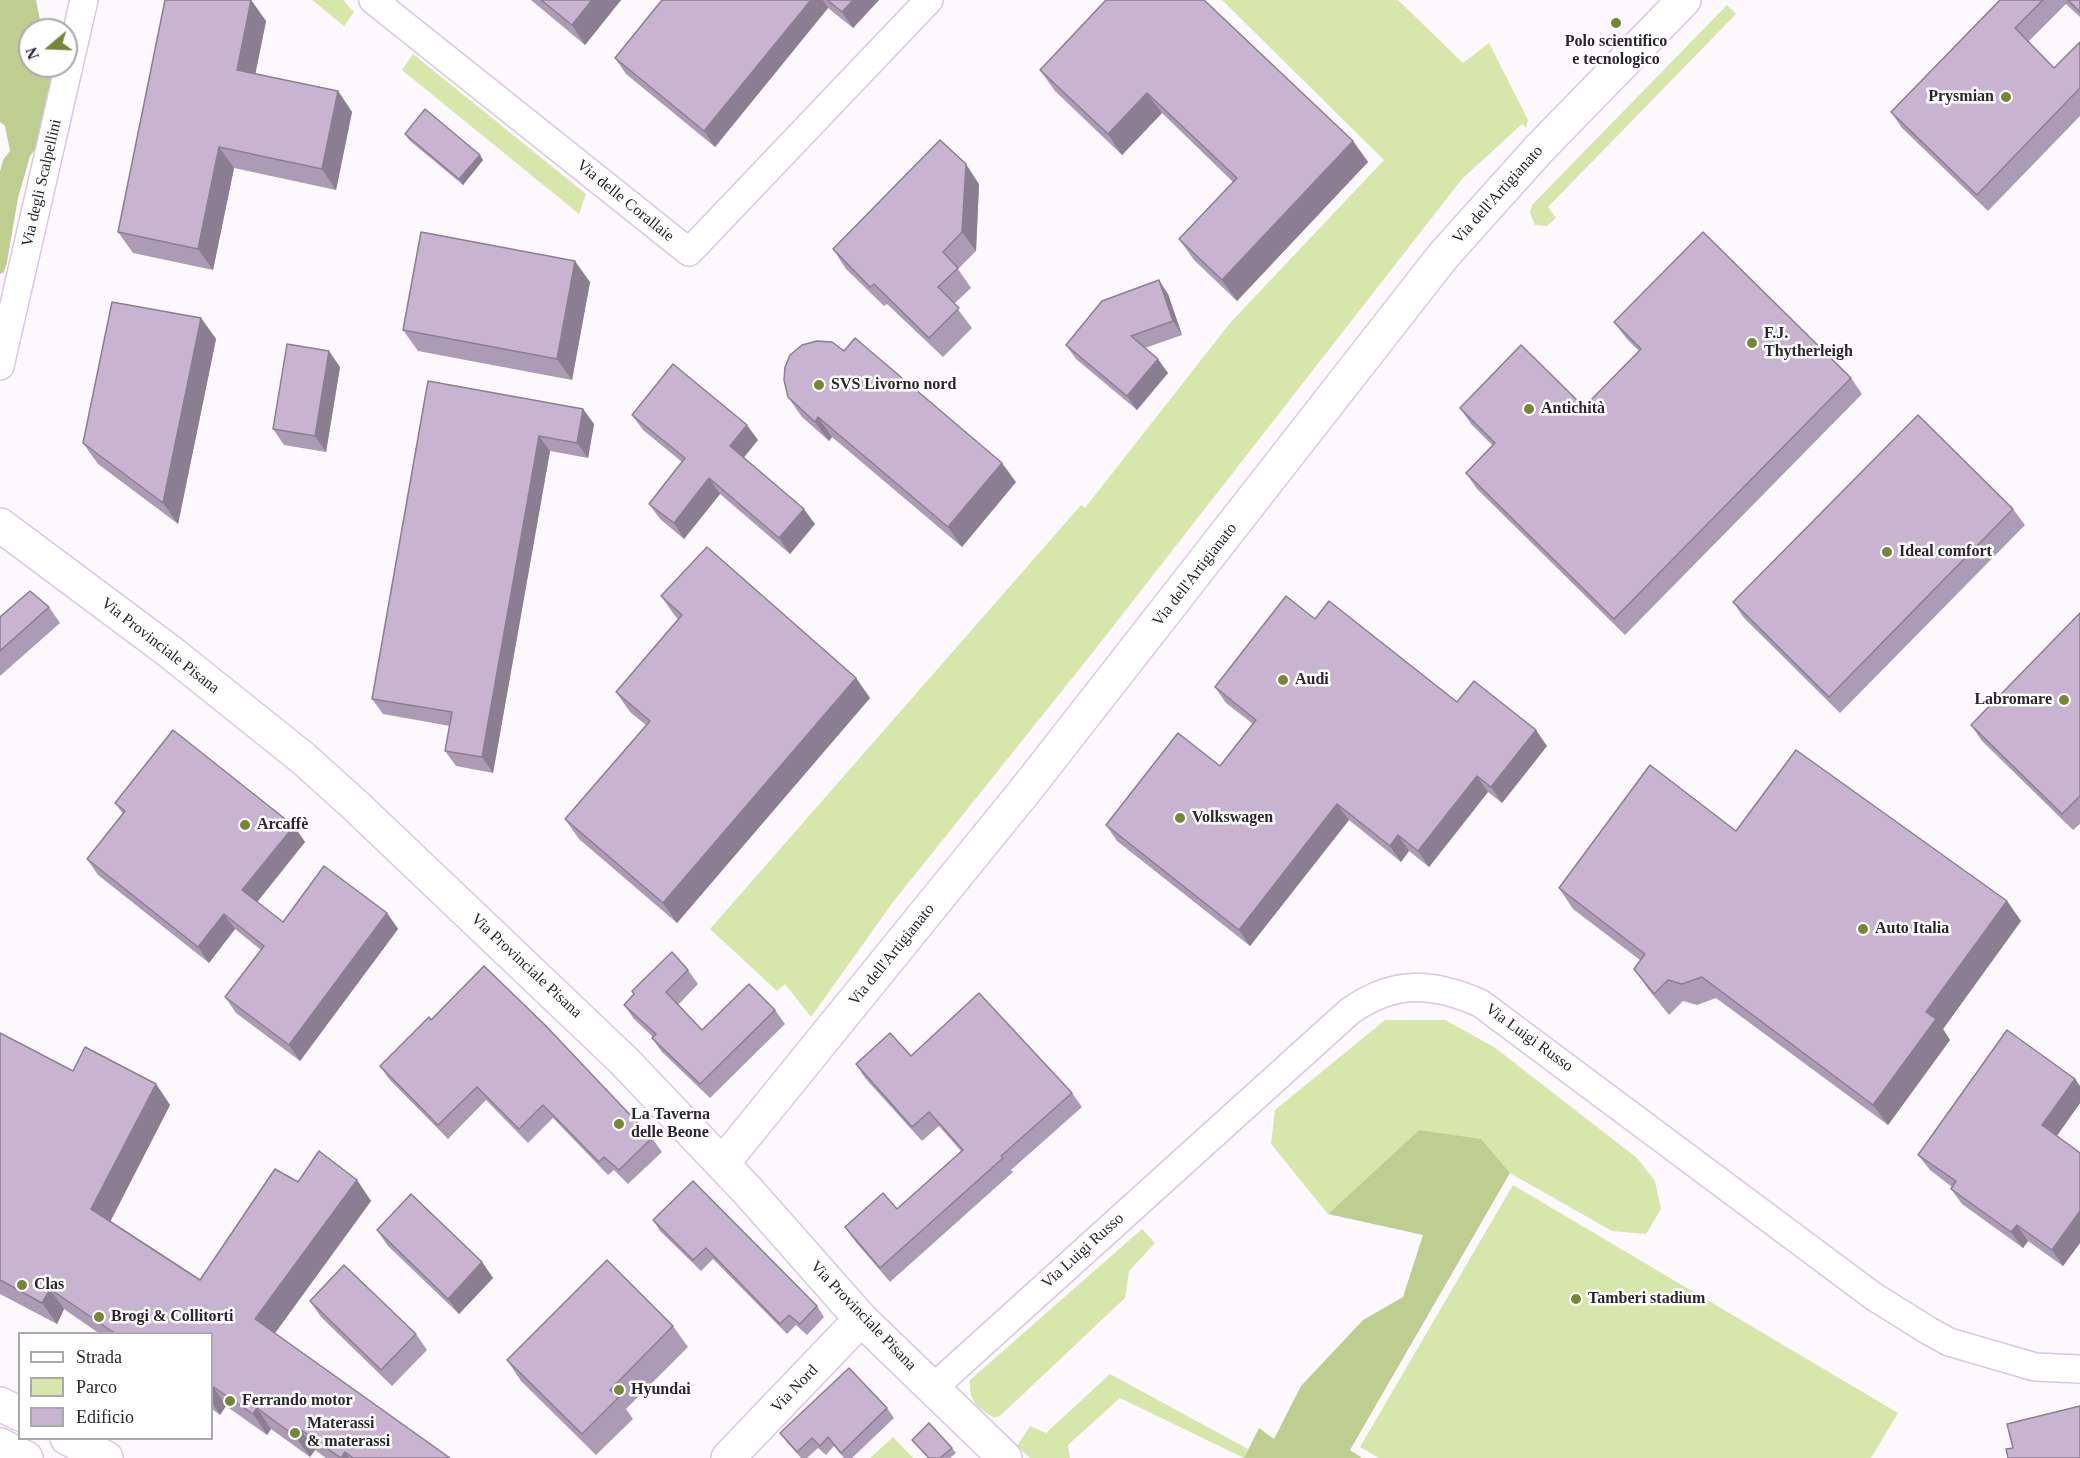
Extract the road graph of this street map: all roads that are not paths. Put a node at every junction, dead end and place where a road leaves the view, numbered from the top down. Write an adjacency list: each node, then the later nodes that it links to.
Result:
1 (84, 0): 5 (street, Via degli Scalpellini)
2 (373, 0): 3 (street, Via delle Corallaie)
3 (929, 0)
4 (1684, 0): 7 (street, Via dell'Artigianato)
5 (0, 366)
6 (0, 525): 7 (street, Via Provinciale Pisana)
7 (722, 1164): 8 (street, Via Provinciale Pisana)
8 (861, 1319): 10 (street, Via Provinciale Pisana); 17 (street, Via Nord)
9 (2080, 1369): 10 (street, Via Luigi Russo)
10 (933, 1388): 18 (street, Via Provinciale Pisana)
11 (0, 1404): 12 (street)
12 (18, 1413)
13 (71, 1440): 16 (street)
14 (0, 1444): 15 (street)
15 (26, 1458)
16 (106, 1458)
17 (728, 1458)
18 (1005, 1458)

